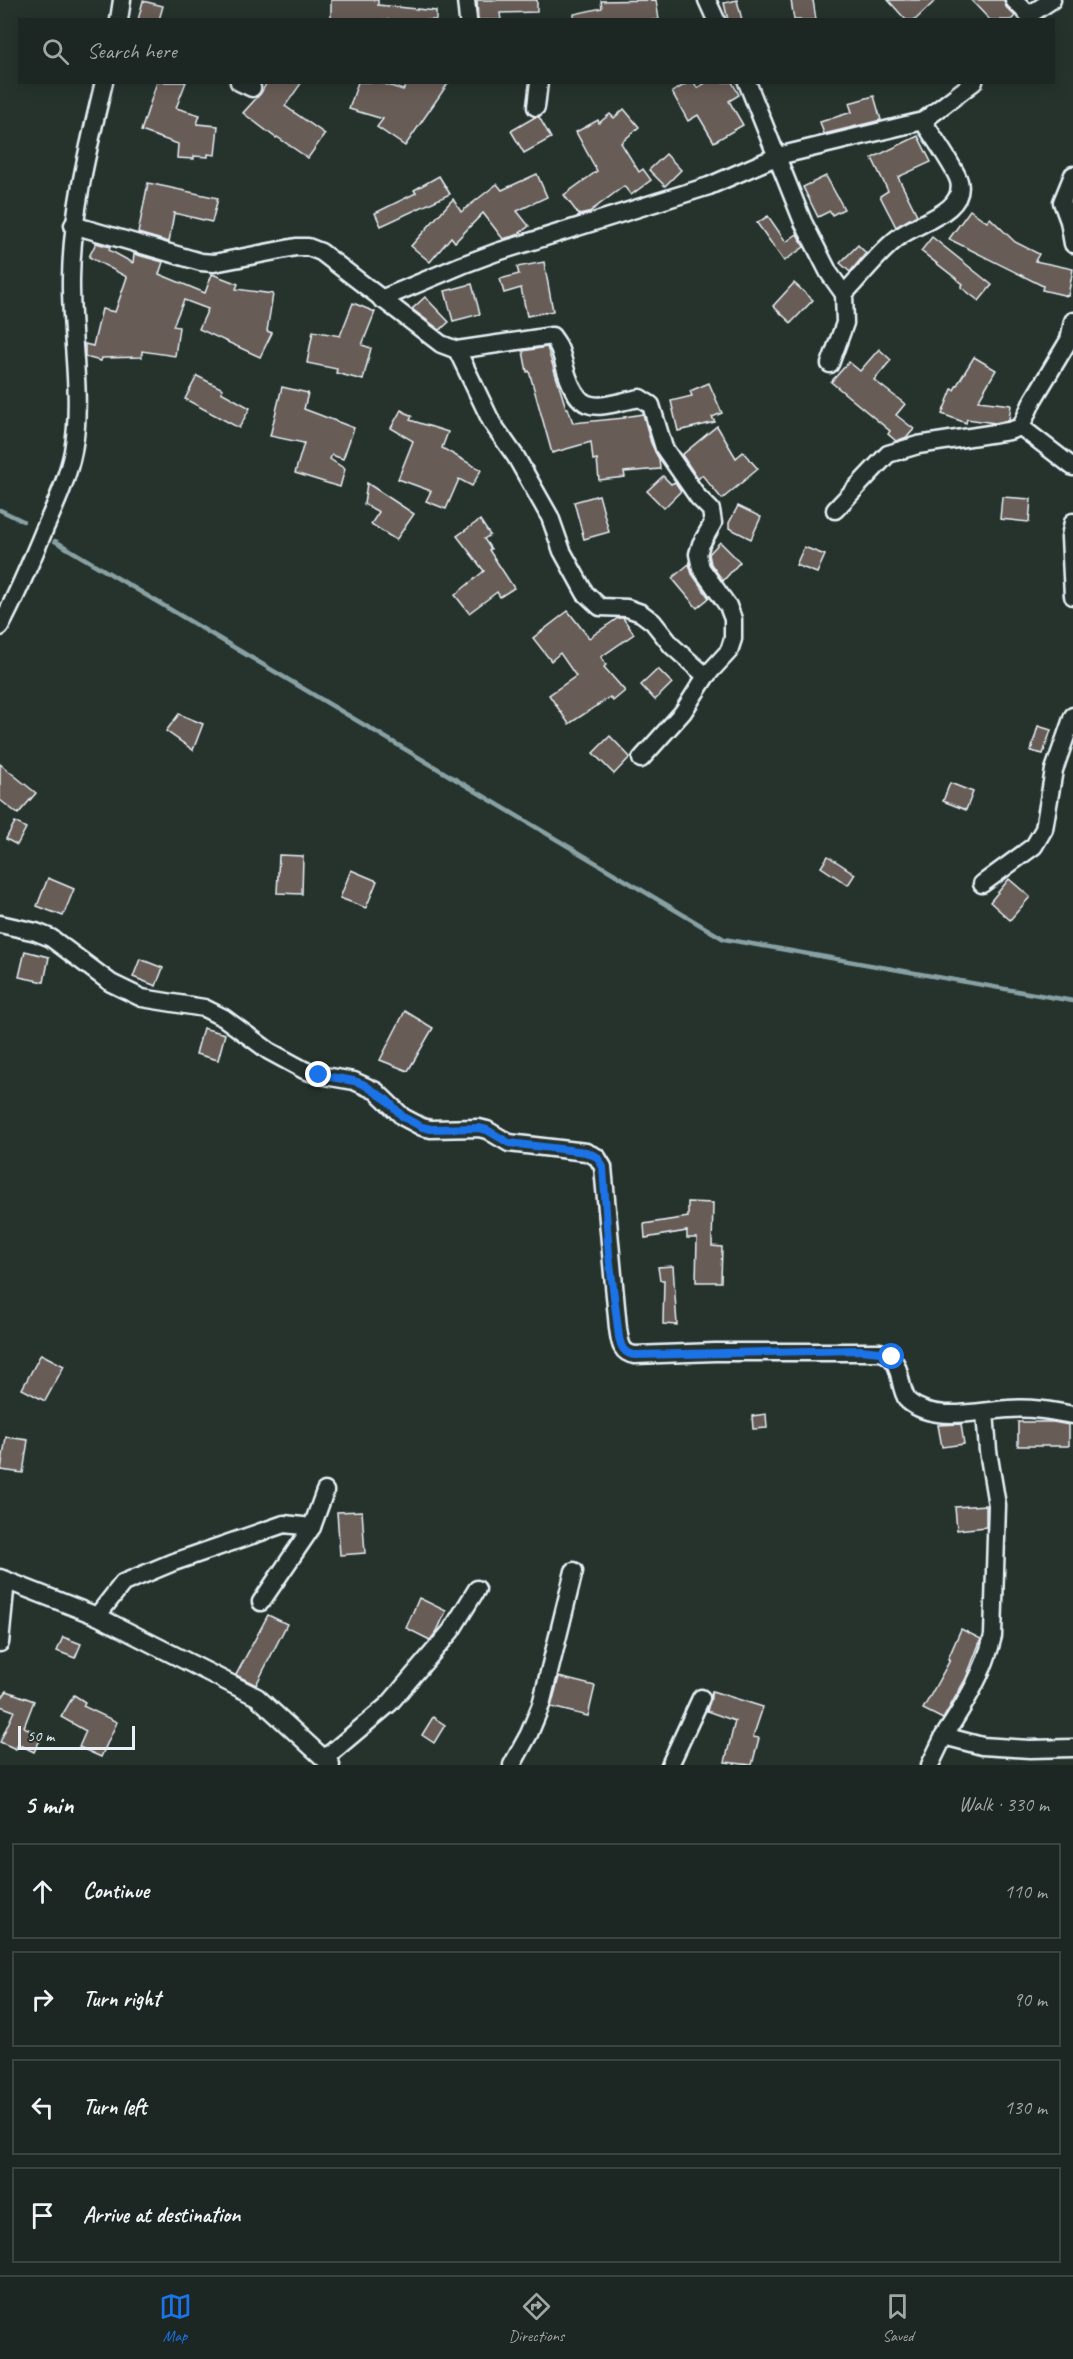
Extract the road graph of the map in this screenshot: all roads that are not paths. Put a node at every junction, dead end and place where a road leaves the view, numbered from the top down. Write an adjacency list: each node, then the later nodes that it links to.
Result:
1 (122, 0): 7 (street)
2 (466, 0): 8 (street)
3 (707, 0): 9 (street)
4 (1014, 0): 6 (street)
5 (1052, 0): 6 (street)
6 (1027, 17)
7 (119, 18)
8 (468, 18)
9 (715, 18)
10 (104, 84): 18 (street)
11 (539, 84): 14 (street)
12 (748, 84): 16 (street)
13 (971, 84): 15 (street)
14 (536, 106)
15 (923, 121): 16 (street); 20 (street)
16 (778, 156): 20 (street); 21 (street)
17 (1073, 175): 19 (street)
18 (73, 225): 21 (street); 30 (street)
19 (1073, 244)
20 (844, 294): 24 (street)
21 (381, 298): 23 (street)
22 (1073, 321): 25 (street)
23 (457, 350): 31 (street); 31 (street)
24 (830, 364)
25 (1022, 427): 26 (street); 27 (street)
26 (1073, 467)
27 (836, 510)
28 (1073, 522): 29 (street)
29 (1073, 596)
30 (0, 627)
31 (706, 676): 33 (street)
32 (1073, 716): 34 (street)
33 (641, 759)
34 (982, 884)
35 (0, 924): 36 (street)
36 (985, 1412): 37 (street); 47 (street)
37 (1073, 1415)
38 (325, 1491): 39 (street)
39 (312, 1527): 43 (street); 44 (street)
40 (574, 1571): 50 (street)
41 (3, 1579): 44 (street); 45 (street)
42 (477, 1588): 49 (street)
43 (261, 1602)
44 (97, 1616): 49 (street)
45 (0, 1643)
46 (701, 1698): 51 (street)
47 (944, 1736): 48 (street); 52 (street)
48 (1073, 1748)
49 (328, 1762)
50 (512, 1765)
51 (670, 1765)
52 (930, 1765)

